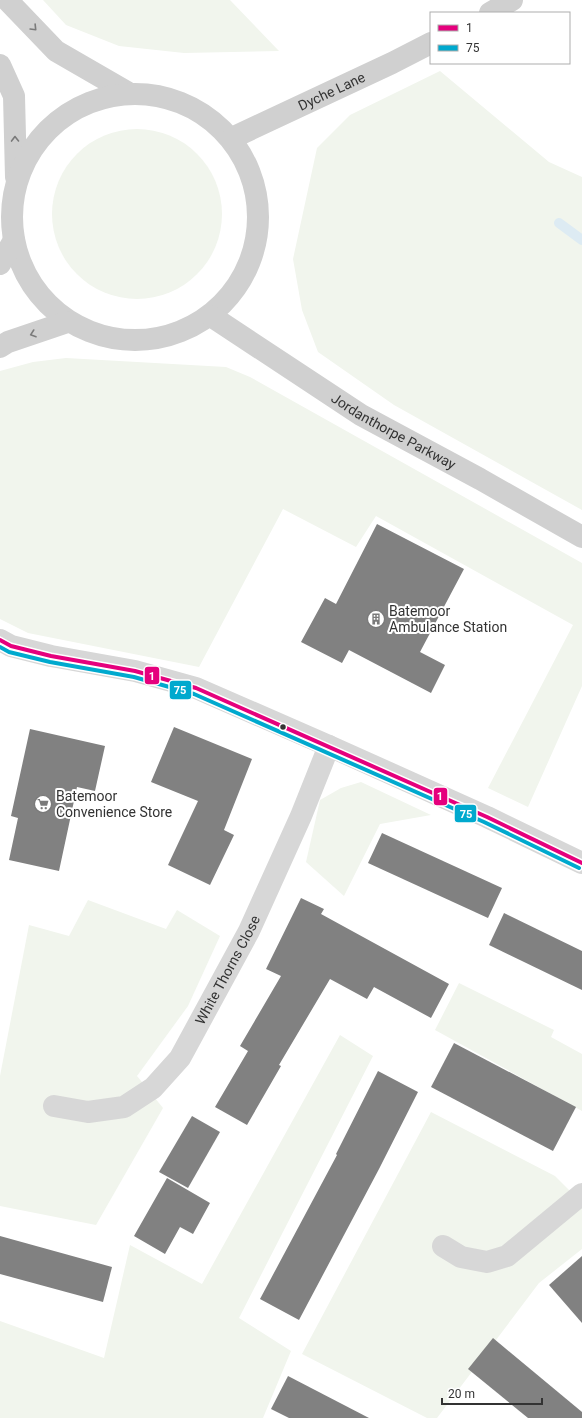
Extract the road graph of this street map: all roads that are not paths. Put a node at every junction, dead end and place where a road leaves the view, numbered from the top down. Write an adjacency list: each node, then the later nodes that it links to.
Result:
1 (7, 0): 6 (main road, one-way to 6)
2 (512, 0): 3 (main road)
3 (492, 12)
4 (430, 44): 7 (main road, Dyche Lane)
5 (0, 65): 8 (main road, one-way to 5)
6 (127, 92): 7 (main road); 8 (main road)
7 (232, 138): 11 (main road)
8 (16, 178): 9 (main road)
9 (14, 240): 10 (main road); 12 (main road)
10 (0, 264)
11 (211, 316): 12 (main road); 14 (main road, Jordanthorpe Parkway)
12 (67, 322): 13 (main road, one-way to 13)
13 (0, 347)
14 (582, 537)
15 (0, 640): 16 (street)
16 (329, 746): 17 (street); 18 (street, White Thorns Close)
17 (582, 863)
18 (54, 1106)
19 (582, 1194): 20 (street)
20 (444, 1246)

